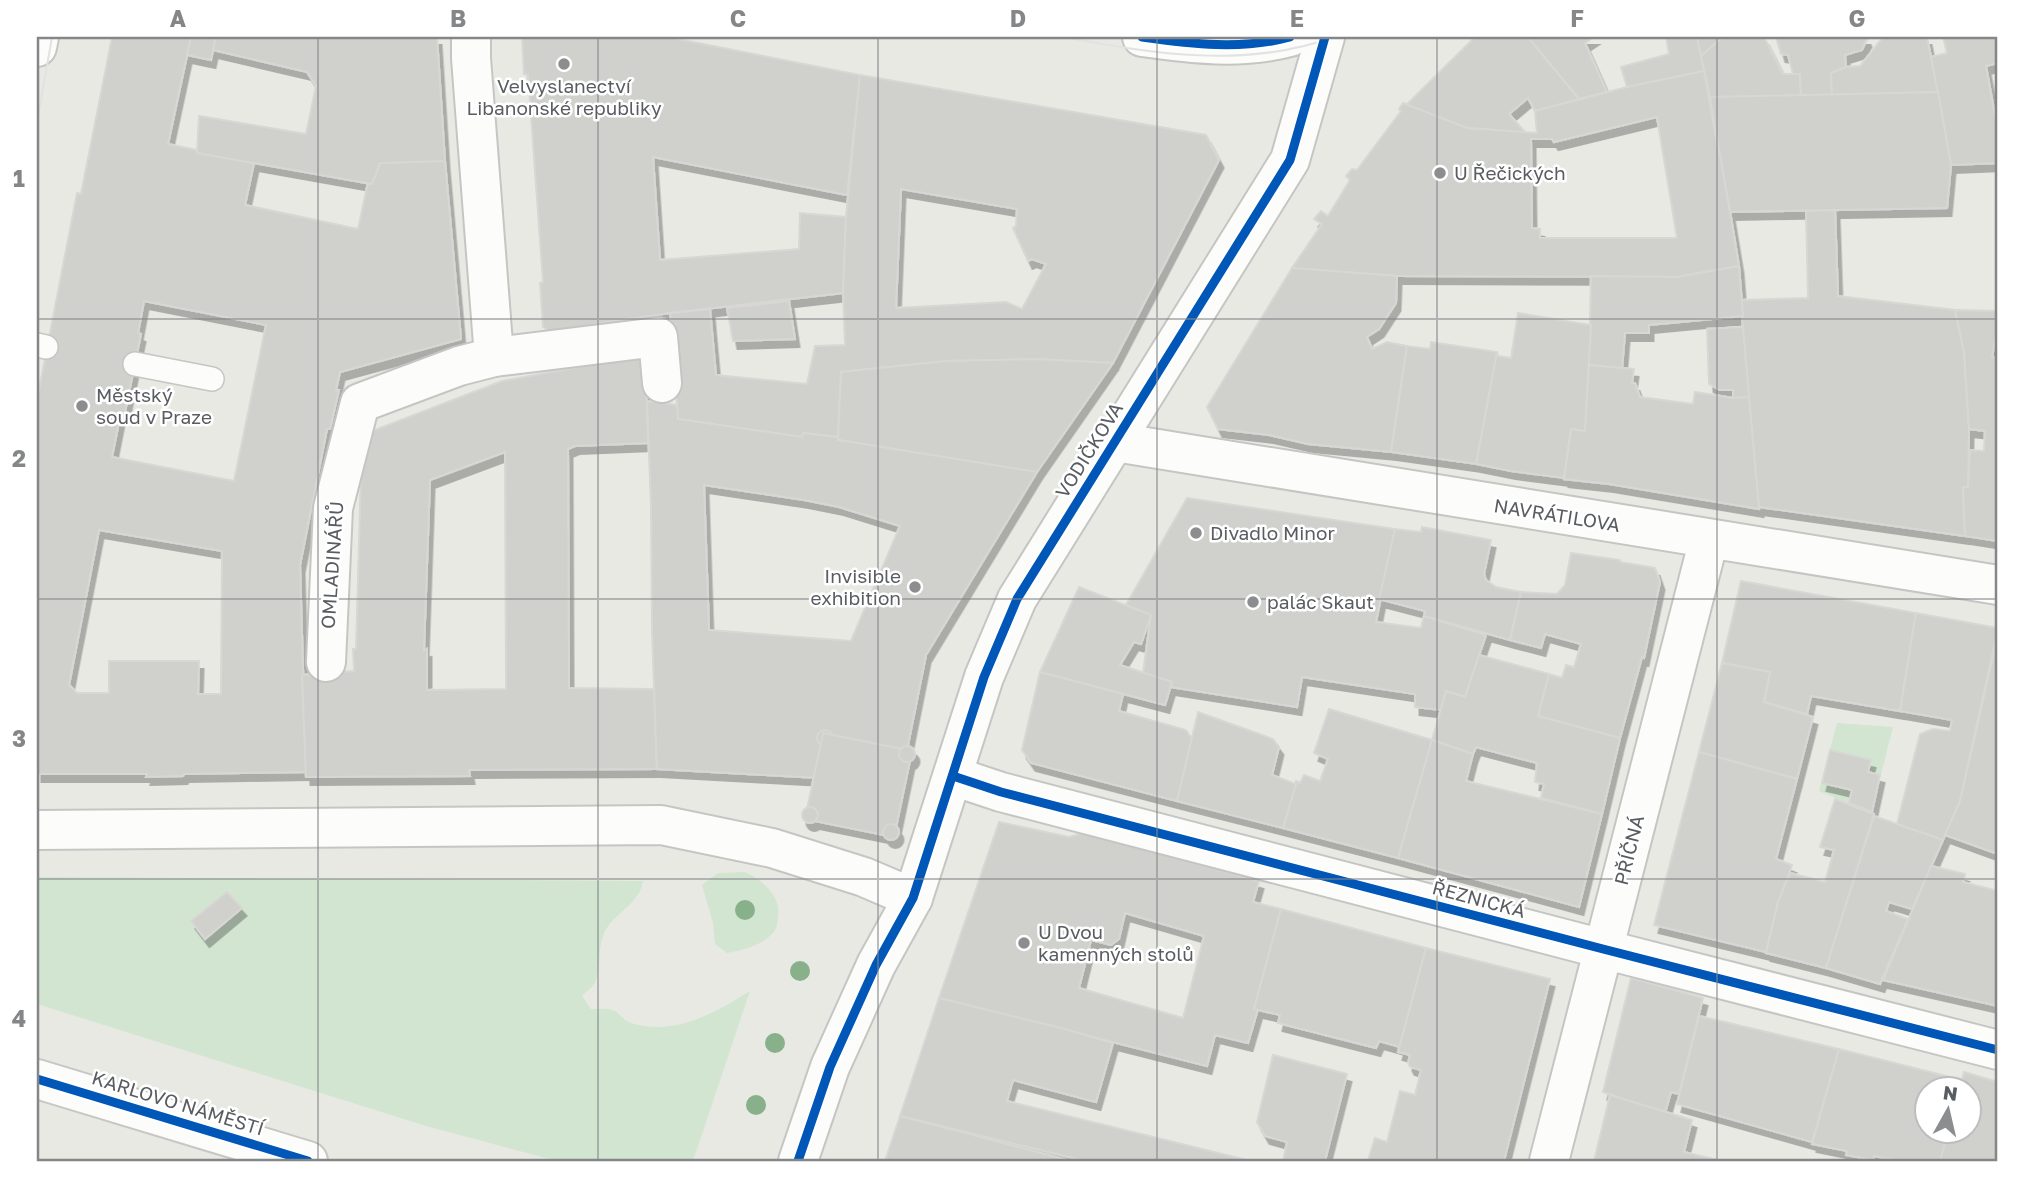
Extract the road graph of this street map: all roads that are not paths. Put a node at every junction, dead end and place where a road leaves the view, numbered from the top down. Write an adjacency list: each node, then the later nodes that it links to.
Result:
1 (39, 37): 6 (street)
2 (471, 37): 7 (street)
3 (1142, 37): 4 (street)
4 (1290, 37)
5 (1325, 37): 11 (street, VODIČKOVA)
6 (37, 47)
7 (494, 357): 10 (street, OMLADINÁŘŮ); 14 (street, OMLADINÁŘŮ)
8 (135, 364): 9 (lane)
9 (212, 379)
10 (662, 383)
11 (1115, 442): 12 (street, NAVRÁTILOVA); 15 (street, VODIČKOVA)
12 (1709, 539): 13 (street, NAVRÁTILOVA); 18 (street, PŘÍČNÁ)
13 (1998, 584)
14 (326, 662)
15 (953, 776): 17 (street, VODIČKOVA); 18 (street, ŘEZNICKÁ)
16 (37, 830): 17 (street)
17 (913, 898): 22 (street)
18 (1603, 949): 19 (street, ŘEZNICKÁ); 23 (street, PŘÍČNÁ)
19 (1998, 1050)
20 (37, 1079): 21 (street, KARLOVO NÁMĚSTÍ)
21 (308, 1161)
22 (797, 1161)
23 (1549, 1161)

